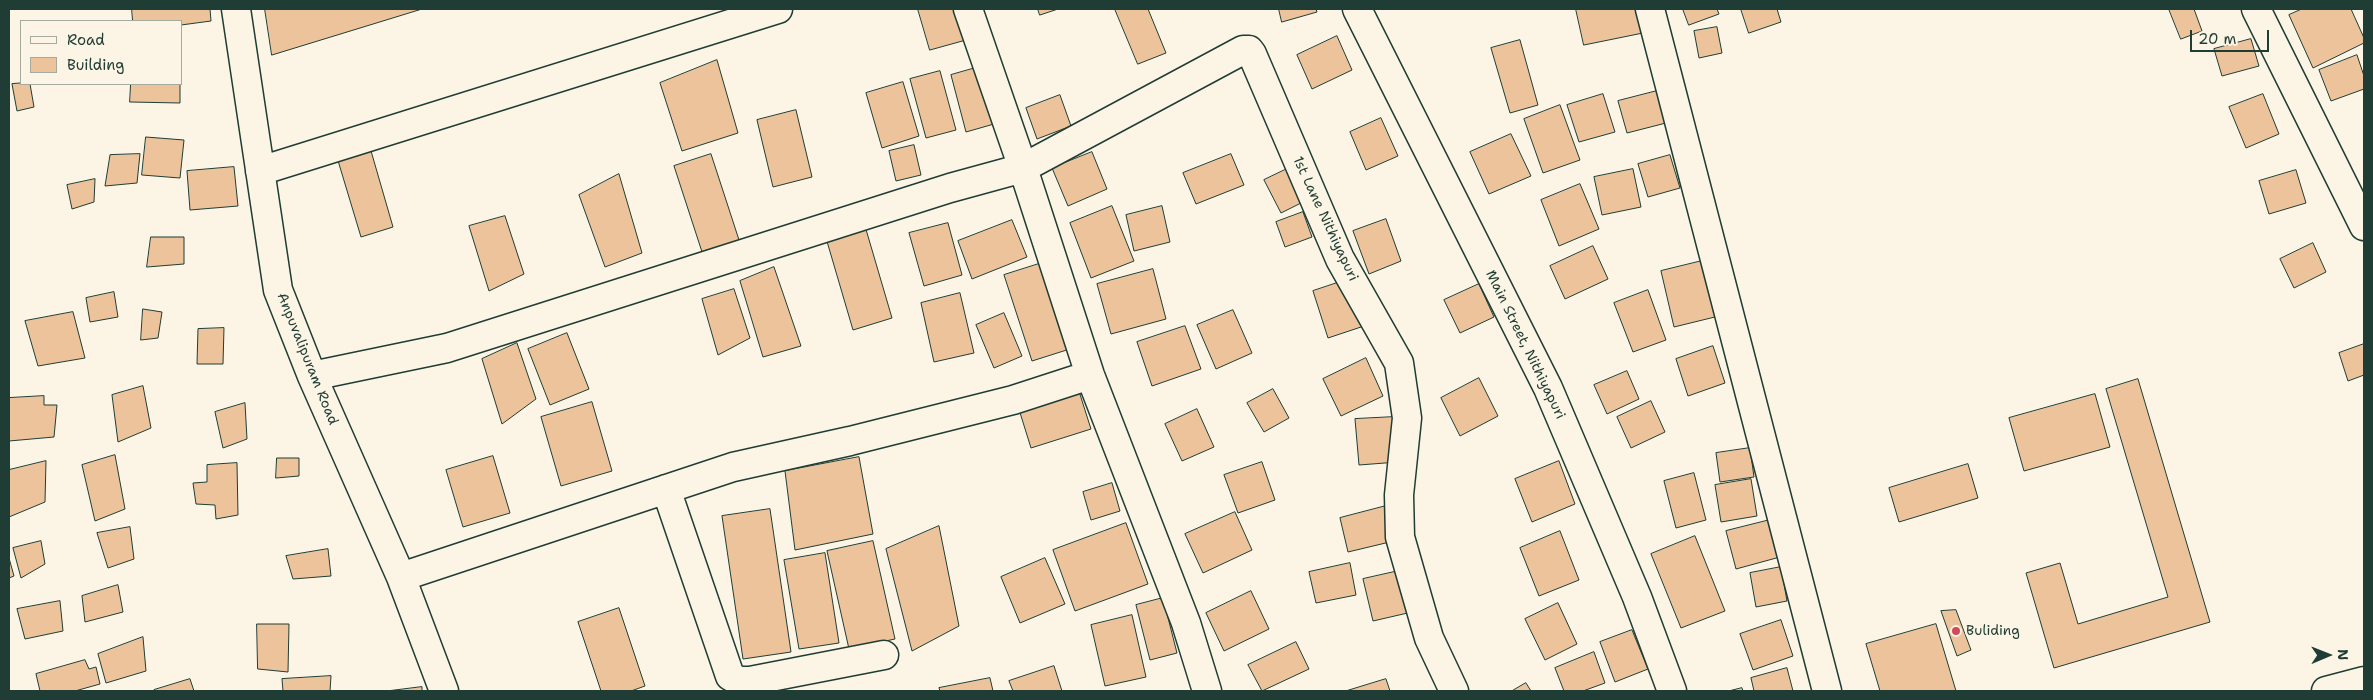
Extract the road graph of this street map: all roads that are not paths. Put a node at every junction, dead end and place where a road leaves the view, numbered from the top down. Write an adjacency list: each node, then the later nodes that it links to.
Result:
1 (236, 9): 8 (street, Anpuvalipuram Road)
2 (778, 9): 8 (street)
3 (968, 9): 7 (street)
4 (1357, 9): 19 (street, Main Street, Nithiyapuri)
5 (1650, 9): 20 (street)
6 (2256, 9): 9 (street)
7 (1024, 168): 10 (street); 11 (street); 18 (street, 1st Lane Nithiyapuri)
8 (260, 171): 11 (street, Anpuvalipuram Road)
9 (2364, 226)
10 (1090, 375): 12 (street); 17 (street)
11 (312, 376): 13 (street, Anpuvalipuram Road)
12 (666, 489): 13 (street); 14 (street)
13 (401, 577): 16 (street, Anpuvalipuram Road)
14 (884, 655)
15 (2361, 685): 21 (street)
16 (444, 691)
17 (1207, 691)
18 (1454, 691)
19 (1672, 691)
20 (1827, 691)
21 (2326, 691)

